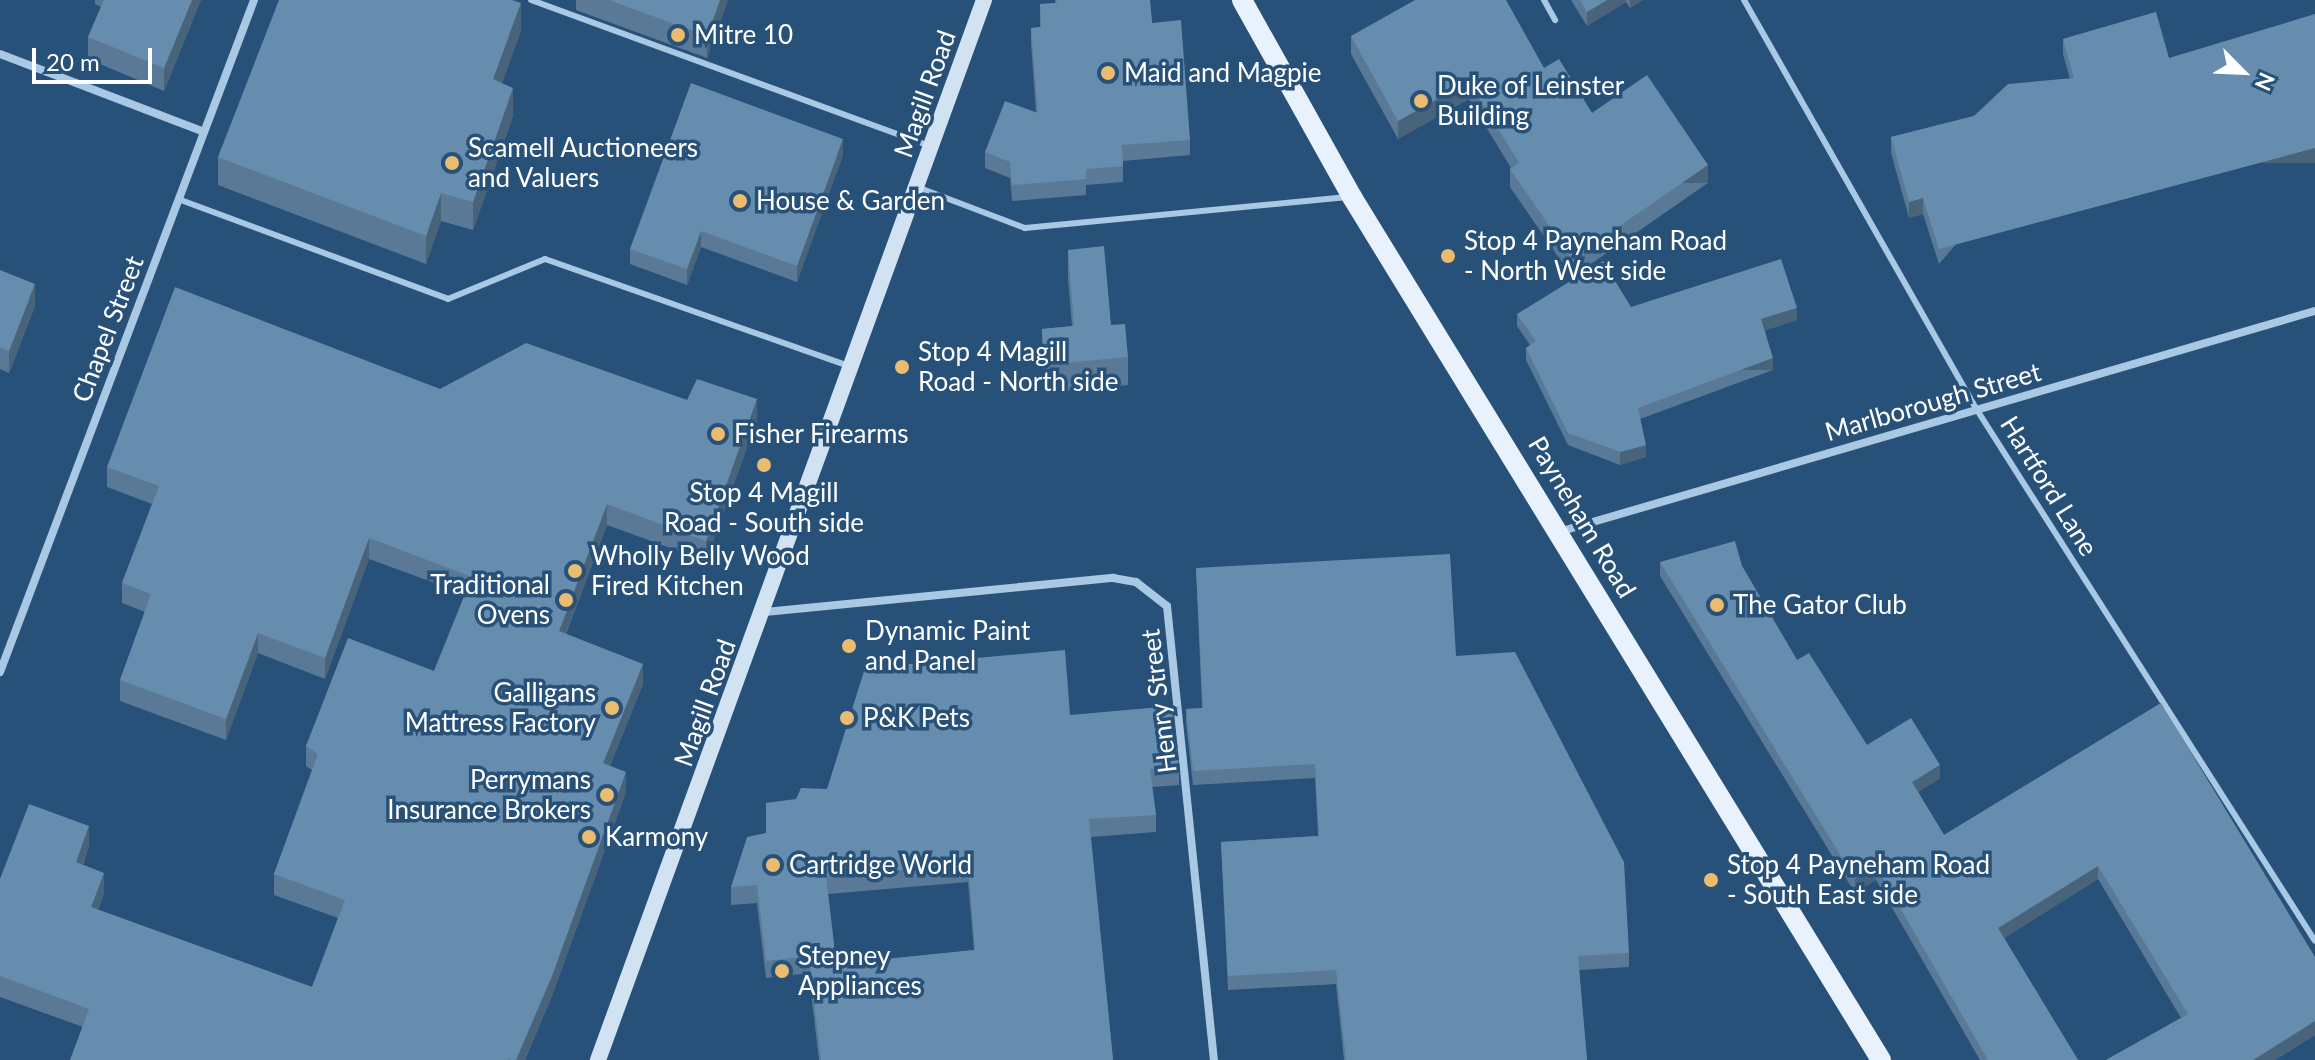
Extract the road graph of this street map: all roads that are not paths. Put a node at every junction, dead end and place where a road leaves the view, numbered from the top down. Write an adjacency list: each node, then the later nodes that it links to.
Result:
1 (254, 0): 11 (street, Chapel Street)
2 (531, 0): 12 (lane)
3 (971, 0): 9 (main road)
4 (984, 0): 9 (main road, Magill Road)
5 (1242, 0): 14 (main road, Payneham Road)
6 (1544, 0): 8 (lane)
7 (1744, 0): 18 (lane, Hartford Lane)
8 (1555, 20)
9 (967, 48): 12 (main road, Magill Road)
10 (0, 54): 11 (street)
11 (204, 132): 15 (street, Chapel Street)
12 (931, 146): 13 (main road, Magill Road)
13 (917, 187): 14 (lane); 17 (main road, Magill Road)
14 (1352, 197): 19 (main road, Payneham Road)
15 (178, 199): 17 (lane); 21 (street, Chapel Street)
16 (2315, 311): 18 (street, Marlborough Street)
17 (853, 367): 20 (main road, Magill Road)
18 (1977, 410): 19 (street, Marlborough Street); 22 (lane, Hartford Lane)
19 (1562, 531): 25 (main road, Payneham Road)
20 (765, 612): 23 (main road, Magill Road); 24 (street, Henry Street)
21 (0, 672)
22 (2315, 941)
23 (598, 1060)
24 (1214, 1060)
25 (1881, 1060)

